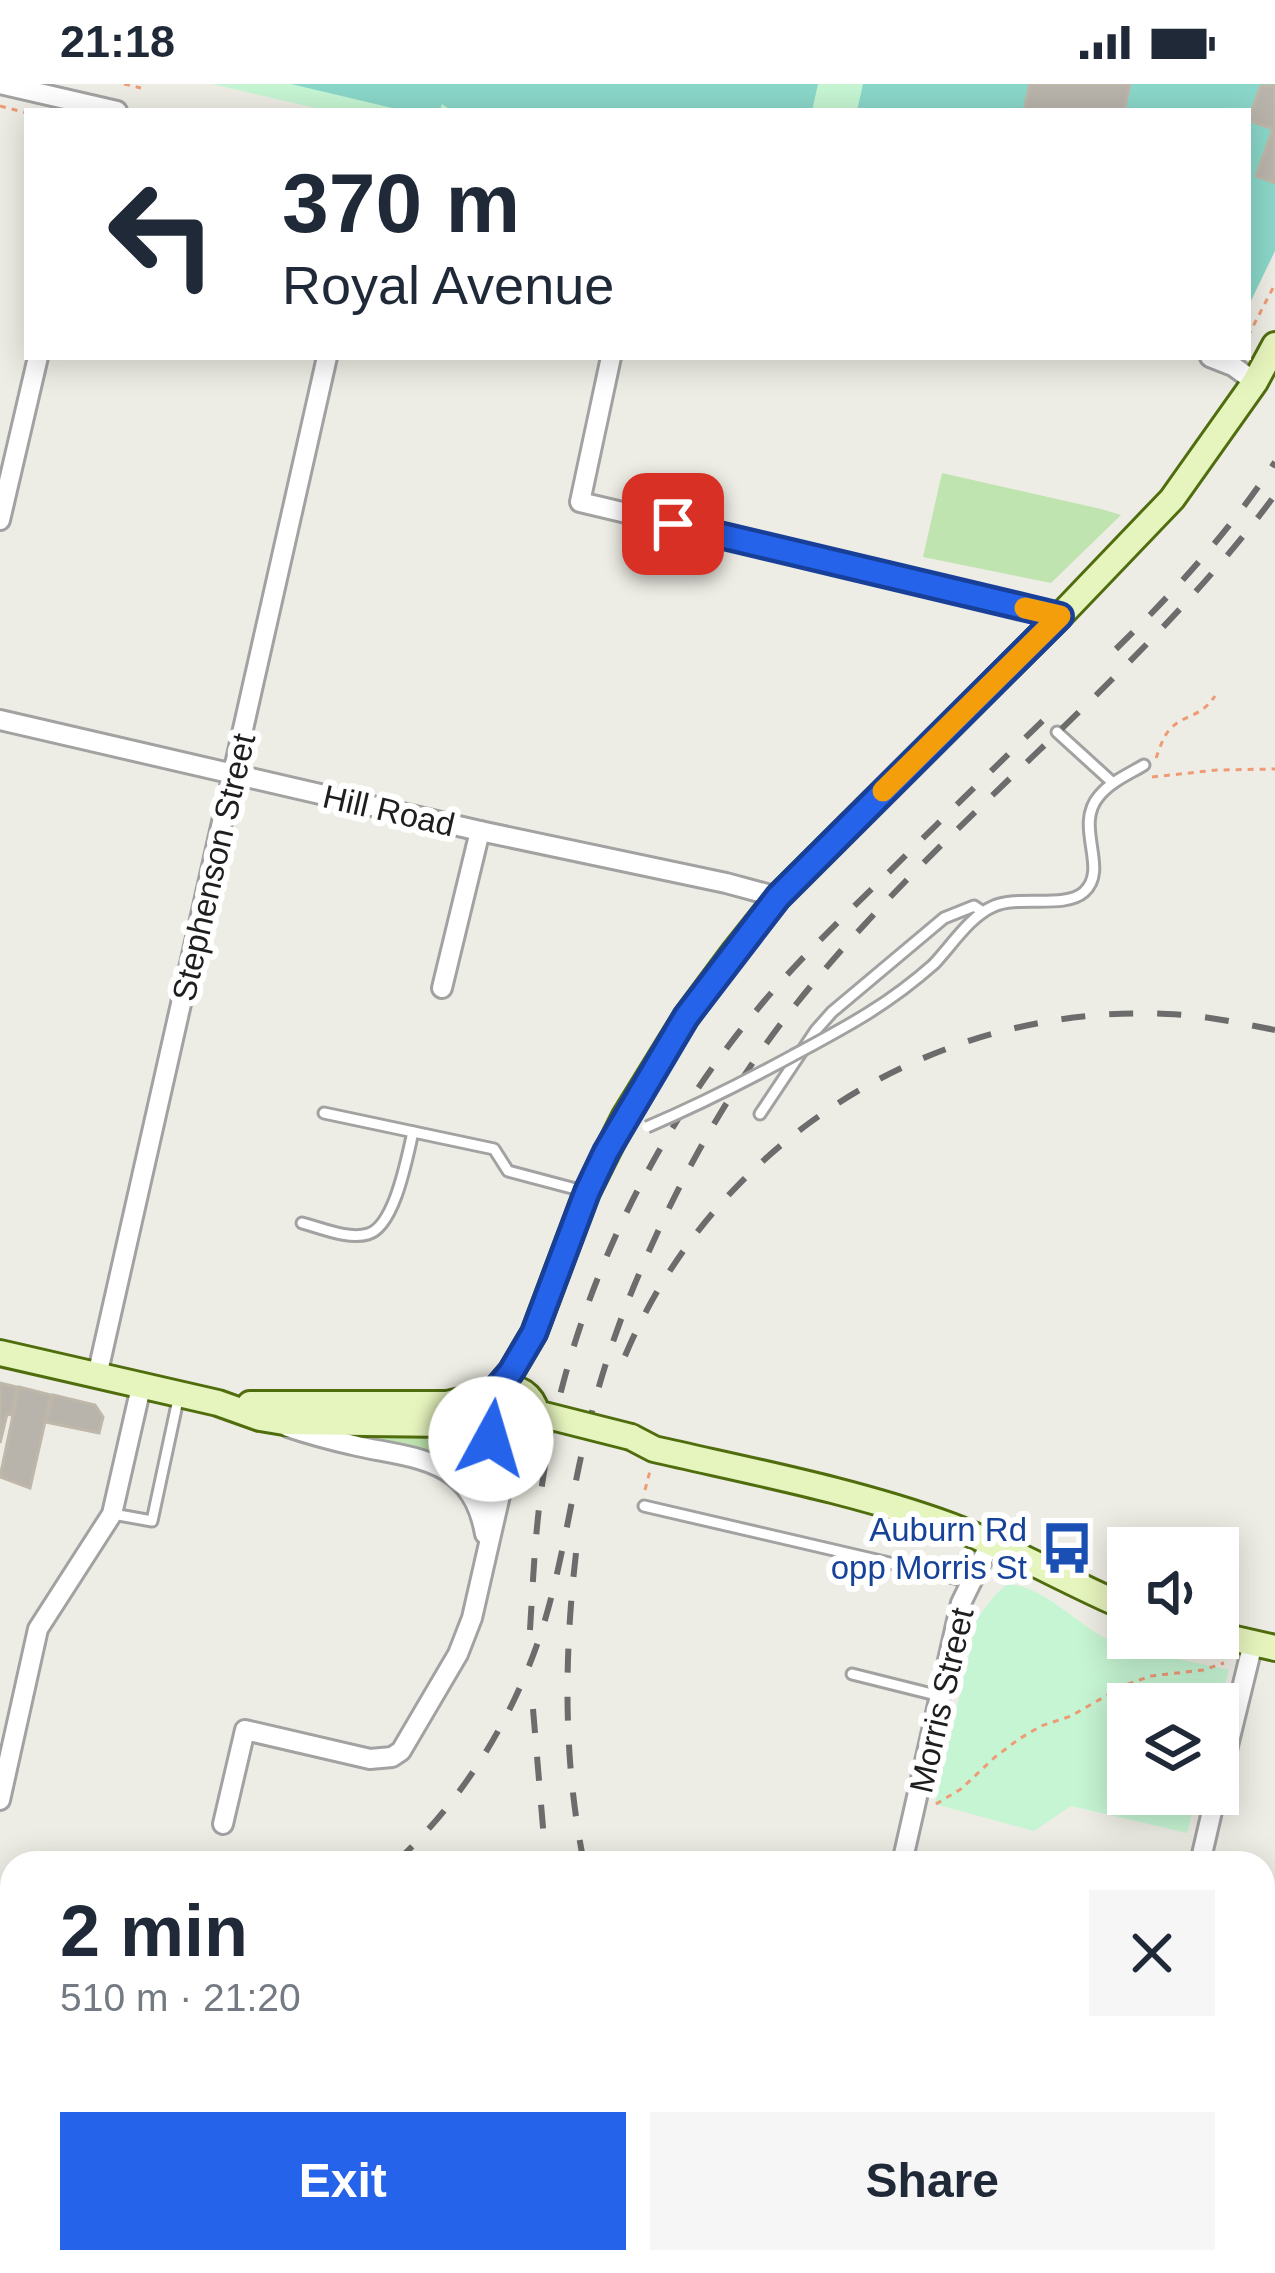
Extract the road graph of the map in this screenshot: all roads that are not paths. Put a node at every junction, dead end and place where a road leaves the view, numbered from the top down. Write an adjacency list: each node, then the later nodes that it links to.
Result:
1 (0, 84): 2 (street)
2 (92, 108)
3 (1275, 345): 8 (main road)
4 (37, 360): 9 (street)
5 (326, 360): 14 (street, Stephenson Street)
6 (610, 360): 10 (street)
7 (1218, 360): 8 (street)
8 (1255, 382): 10 (main road)
9 (0, 520)
10 (1060, 616): 17 (main road)
11 (0, 720): 14 (street, Hill Road)
12 (1057, 732): 15 (lane)
13 (1144, 765): 15 (lane)
14 (234, 775): 16 (street, Hill Road); 28 (street, Stephenson Street)
15 (1113, 784): 18 (lane)
16 (480, 830): 17 (street, Hill Road); 19 (street)
17 (778, 897): 22 (main road)
18 (983, 912): 21 (lane); 22 (lane, bridge)
19 (442, 988)
20 (324, 1113): 23 (lane)
21 (760, 1114)
22 (636, 1122): 24 (main road)
23 (413, 1132): 24 (lane); 25 (lane)
24 (587, 1192): 26 (main road)
25 (302, 1223)
26 (534, 1333): 30 (main road); 34 (main road)
27 (0, 1353): 28 (main road)
28 (97, 1376): 29 (main road)
29 (141, 1387): 31 (main road); 37 (street)
30 (492, 1393): 32 (main road); 34 (main road); 35 (main road)
31 (179, 1395): 32 (main road); 37 (lane)
32 (218, 1403): 33 (main road)
33 (260, 1418): 35 (main road); 38 (street)
34 (533, 1421): 35 (main road); 38 (street); 39 (main road, bridge)
35 (482, 1440): 38 (street)
36 (644, 1501): 40 (lane)
37 (112, 1514): 46 (street)
38 (488, 1539): 48 (street)
39 (992, 1542): 40 (street, Morris Street); 41 (main road)
40 (971, 1582): 44 (street, Morris Street)
41 (1107, 1598)
42 (1264, 1645): 45 (street)
43 (852, 1674): 44 (lane)
44 (940, 1696): 49 (street, Morris Street)
45 (1239, 1722)
46 (0, 1800)
47 (1211, 1815): 50 (street)
48 (223, 1824)
49 (905, 1851)
50 (1203, 1851)

